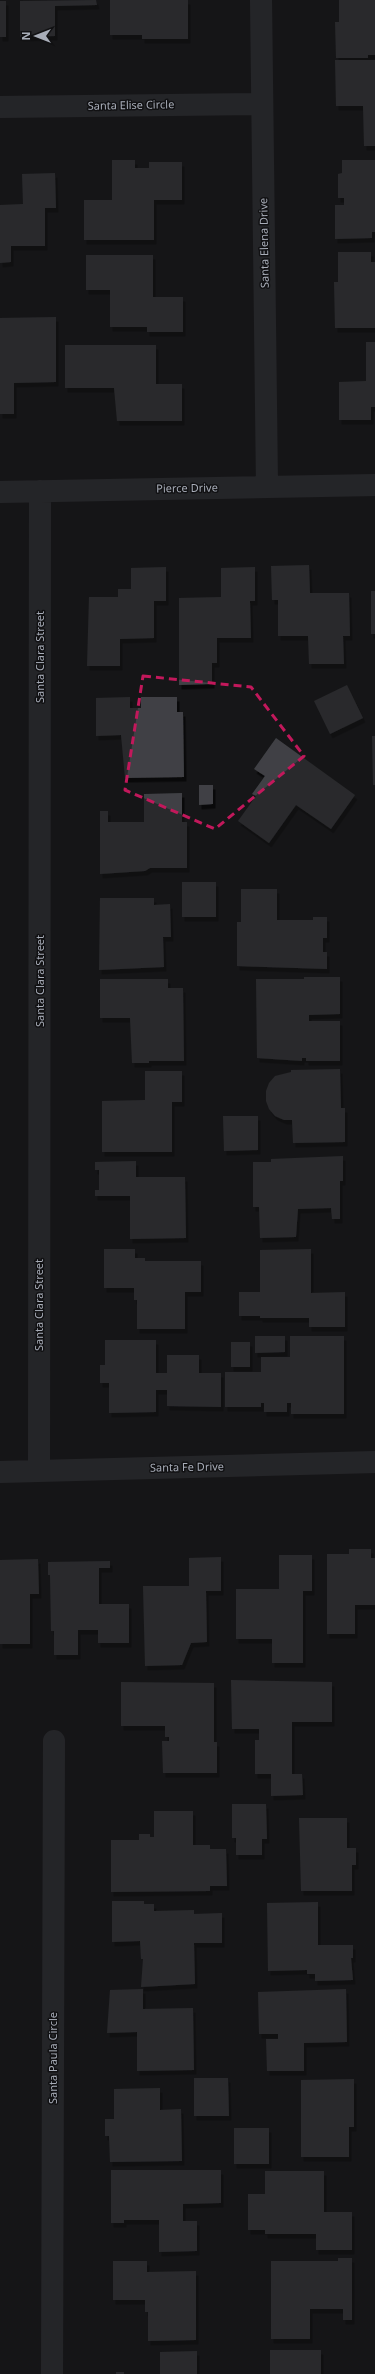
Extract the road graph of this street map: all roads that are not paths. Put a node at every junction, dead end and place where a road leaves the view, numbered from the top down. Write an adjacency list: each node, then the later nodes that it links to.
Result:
1 (261, 0): 2 (street, Santa Elena Drive)
2 (262, 104): 3 (street, Santa Elise Circle); 5 (street, Santa Elena Drive)
3 (0, 106)
4 (375, 485): 5 (street, Pierce Drive)
5 (267, 486): 6 (street, Pierce Drive)
6 (40, 491): 7 (street, Pierce Drive); 9 (street, Santa Clara Street)
7 (0, 492)
8 (375, 1462): 9 (street, Santa Fe Drive)
9 (39, 1470): 10 (street, Santa Fe Drive)
10 (0, 1472)
11 (54, 1741): 12 (street, Santa Paula Circle)
12 (52, 2374)

